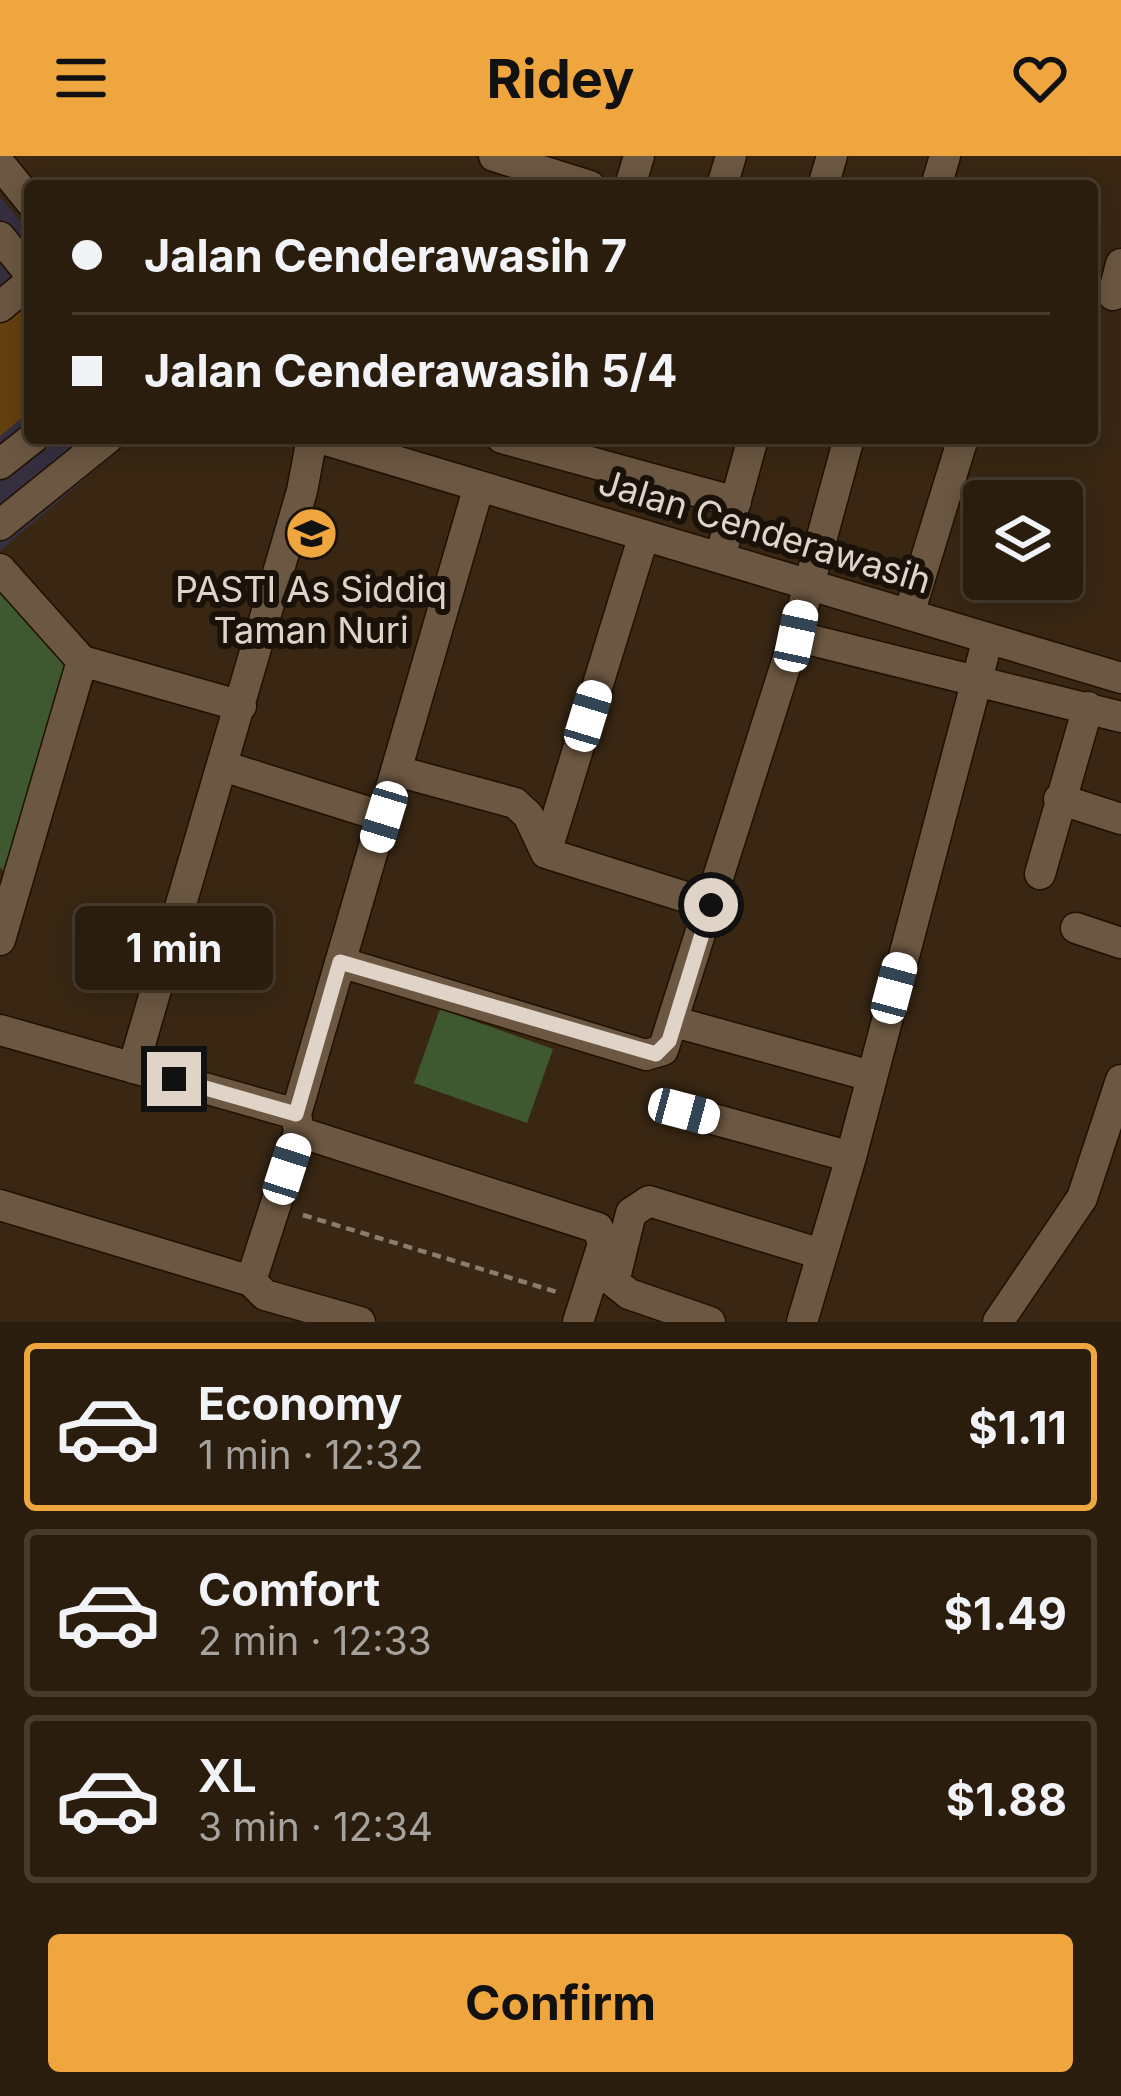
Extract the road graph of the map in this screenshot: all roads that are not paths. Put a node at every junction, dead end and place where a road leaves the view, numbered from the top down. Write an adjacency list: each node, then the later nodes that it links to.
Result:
1 (494, 156): 3 (street)
2 (0, 165): 4 (street)
3 (571, 180)
4 (24, 194)
5 (0, 237): 7 (street)
6 (1121, 264): 9 (street)
7 (24, 270)
8 (24, 284): 10 (street)
9 (1109, 294)
10 (0, 307)
11 (26, 444): 19 (street)
12 (101, 444): 22 (street)
13 (319, 444): 33 (street)
14 (338, 444): 20 (street, Jalan Cenderawasih)
15 (524, 444): 21 (street)
16 (752, 444): 21 (street)
17 (847, 444): 26 (street)
18 (962, 444): 27 (street)
19 (0, 464)
20 (479, 486): 23 (street, Jalan Cenderawasih); 37 (street)
21 (736, 502): 24 (street)
22 (0, 525)
23 (644, 535): 24 (street, Jalan Cenderawasih); 41 (street)
24 (720, 558): 26 (street, Jalan Cenderawasih)
25 (0, 569): 30 (street)
26 (807, 584): 27 (street, Jalan Cenderawasih); 28 (street)
27 (909, 614): 29 (street, Jalan Cenderawasih)
28 (796, 636): 32 (street); 43 (street)
29 (988, 638): 31 (street, Jalan Cenderawasih); 32 (street)
30 (82, 662): 33 (street); 45 (street)
31 (1121, 678)
32 (977, 680): 34 (street); 51 (street)
33 (241, 706): 36 (street)
34 (1088, 707): 35 (street); 38 (street)
35 (1121, 717)
36 (223, 766): 39 (street); 50 (street)
37 (397, 772): 39 (street); 41 (street)
38 (1059, 799): 40 (street); 42 (street)
39 (384, 817): 47 (street)
40 (1121, 819)
41 (546, 853): 43 (street)
42 (1040, 874)
43 (711, 905): 48 (street)
44 (1076, 928): 46 (street)
45 (0, 940)
46 (1121, 943)
47 (340, 962): 48 (street); 54 (street)
48 (675, 1022): 51 (street)
49 (0, 1030): 50 (street)
50 (133, 1068): 54 (street)
51 (871, 1076): 55 (street)
52 (1121, 1081): 63 (street)
53 (684, 1111): 55 (street)
54 (297, 1123): 58 (street); 59 (street)
55 (851, 1157): 57 (street)
56 (0, 1205): 58 (street)
57 (821, 1254): 61 (street); 62 (street)
58 (251, 1281): 60 (street)
59 (582, 1311)
60 (360, 1322)
61 (710, 1322)
62 (802, 1322)
63 (998, 1322)

